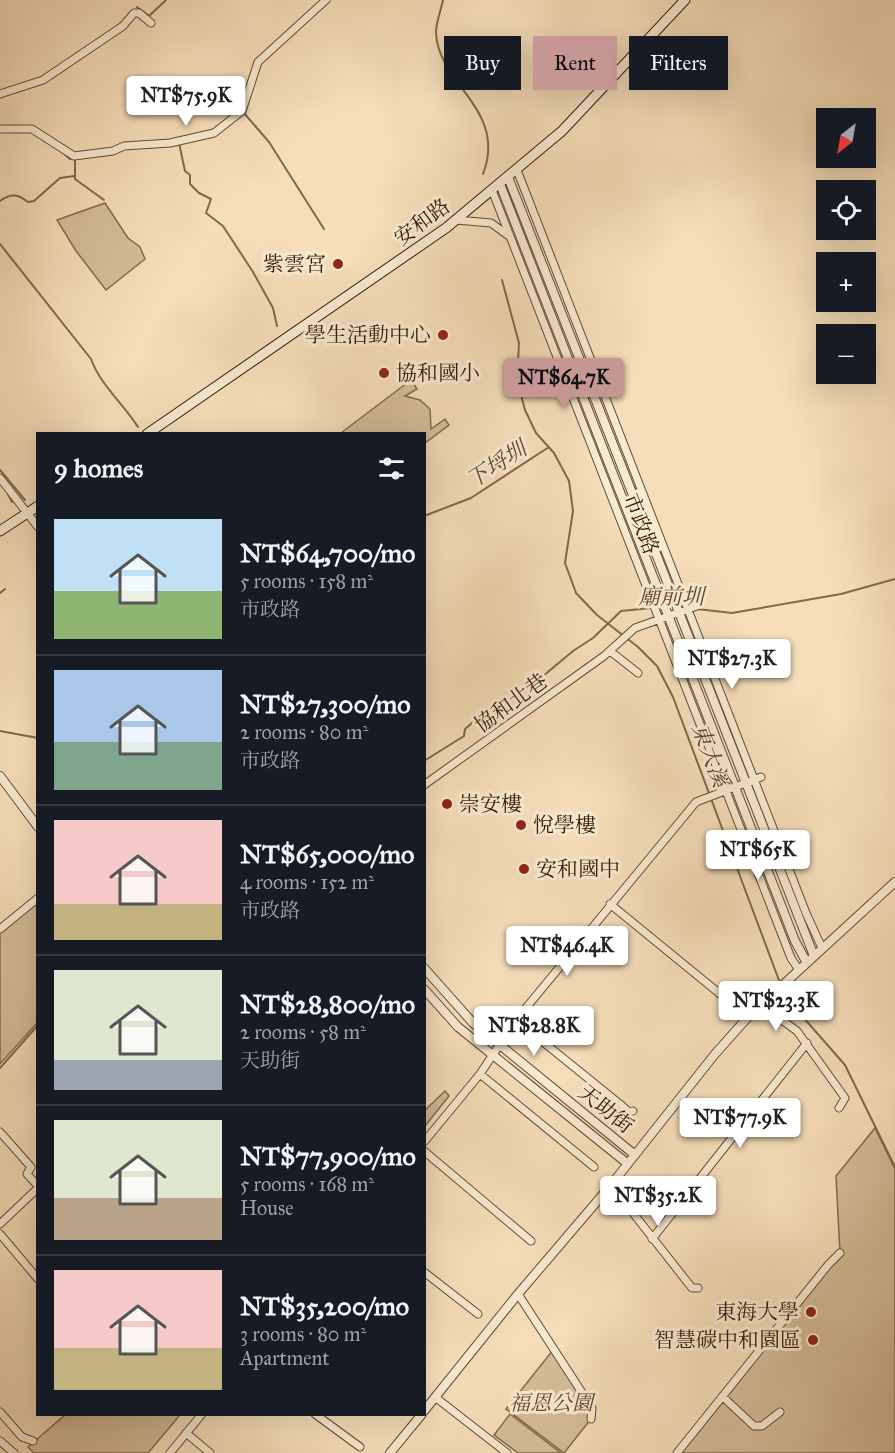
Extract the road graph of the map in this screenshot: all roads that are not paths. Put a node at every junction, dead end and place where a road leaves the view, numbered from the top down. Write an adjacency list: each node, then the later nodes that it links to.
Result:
1 (326, 0): 5 (street)
2 (685, 0): 6 (main road, 安和路)
3 (151, 23): 4 (street)
4 (0, 94)
5 (0, 129)
6 (517, 170): 7 (main road, 安和路); 18 (street, 市政路)
7 (508, 177): 8 (main road, 安和路); 19 (street, 市政路)
8 (496, 188): 9 (main road, 安和路); 10 (street, 市政路); 20 (street, 市政路)
9 (456, 220): 10 (street); 11 (main road, 安和路)
10 (513, 240): 21 (street, 市政路)
11 (150, 432)
12 (0, 478): 14 (street)
13 (36, 507): 14 (main road)
14 (27, 513): 15 (street); 16 (main road)
15 (36, 524)
16 (0, 531)
17 (697, 606): 18 (street)
18 (688, 609): 19 (street); 25 (street, 市政路)
19 (678, 612): 20 (street); 25 (street, 市政路)
20 (668, 615): 21 (street); 27 (street, 市政路)
21 (659, 619): 22 (street, 協和北巷); 28 (street, 市政路)
22 (613, 649): 23 (street); 26 (street, 協和北巷)
23 (639, 673)
24 (0, 776): 29 (street)
25 (753, 780): 27 (street); 34 (street, 市政路); 35 (street, 市政路)
26 (426, 784)
27 (735, 786): 28 (street); 36 (street, 市政路)
28 (726, 790): 32 (street); 38 (street, 市政路)
29 (36, 824)
30 (895, 882): 34 (street)
31 (36, 900): 33 (street)
32 (610, 904): 40 (street); 42 (street)
33 (0, 928)
34 (822, 948): 35 (street)
35 (814, 956): 36 (street)
36 (807, 963): 38 (street)
37 (426, 970): 44 (street, 天助街)
38 (799, 970): 41 (street)
39 (426, 991): 45 (street, 天助街)
40 (725, 998)
41 (764, 1002): 43 (street); 52 (street)
42 (516, 1020): 44 (street); 48 (street)
43 (807, 1043): 47 (street); 61 (street)
44 (500, 1044): 45 (street); 52 (street, 天助街)
45 (492, 1055): 46 (street); 53 (street, 天助街)
46 (480, 1074): 50 (street); 55 (street)
47 (839, 1108)
48 (633, 1111)
49 (0, 1132): 54 (street)
50 (426, 1140)
51 (426, 1153): 62 (street)
52 (635, 1155): 53 (street)
53 (628, 1164): 57 (street)
54 (34, 1167): 56 (street)
55 (594, 1167)
56 (36, 1185)
57 (611, 1185): 61 (street); 67 (street)
58 (36, 1189): 59 (street)
59 (0, 1224)
60 (0, 1234): 65 (street)
61 (652, 1239): 66 (street)
62 (531, 1241)
63 (840, 1253): 70 (street)
64 (426, 1274): 68 (street)
65 (36, 1277)
66 (698, 1288)
67 (518, 1294): 69 (street); 77 (street)
68 (478, 1314)
69 (435, 1397): 71 (street); 86 (street)
70 (723, 1397): 73 (street); 87 (street)
71 (426, 1408)
72 (0, 1412): 80 (street)
73 (780, 1412)
74 (200, 1416): 78 (street)
75 (318, 1416): 81 (street)
76 (420, 1416): 85 (street)
77 (591, 1419)
78 (186, 1433): 83 (street); 84 (street)
79 (0, 1441): 82 (street)
80 (33, 1441)
81 (360, 1447)
82 (14, 1453)
83 (170, 1453)
84 (210, 1453)
85 (390, 1453)
86 (507, 1453)
87 (677, 1453)

